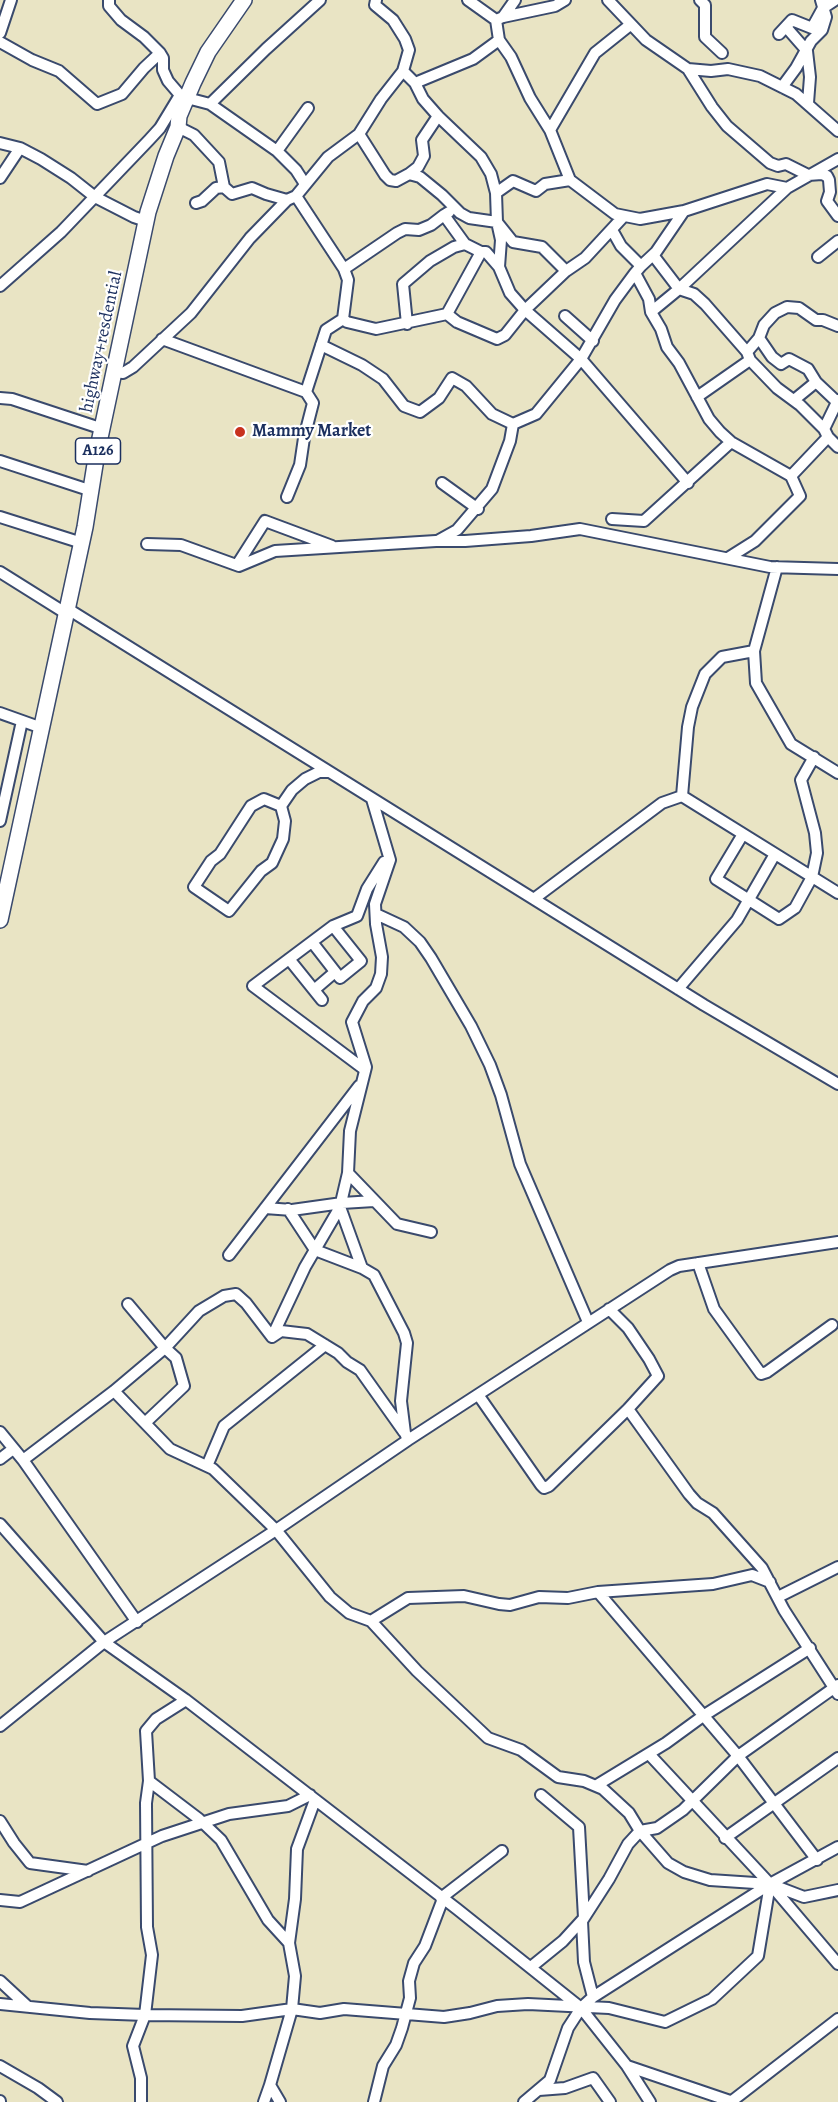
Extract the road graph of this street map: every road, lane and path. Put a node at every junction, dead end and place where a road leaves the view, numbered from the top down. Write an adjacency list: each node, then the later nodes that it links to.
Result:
1 (11, 0): 15 (street)
2 (109, 0): 19 (street)
3 (244, 0): 25 (highway, highway+resdential / A126)
4 (320, 0): 27 (street)
5 (376, 0): 22 (street)
6 (468, 0): 13 (street)
7 (515, 0): 13 (street)
8 (565, 0): 13 (street)
9 (608, 0): 14 (street)
10 (700, 0): 20 (street)
11 (835, 0): 12 (street)
12 (822, 4): 18 (street); 18 (street)
13 (499, 18): 16 (street)
14 (630, 25): 21 (street); 31 (street)
15 (0, 33)
16 (499, 40): 23 (street); 31 (street)
17 (0, 42): 19 (street)
18 (807, 51): 24 (street); 26 (street)
19 (160, 53): 25 (street)
20 (722, 53)
21 (688, 69): 24 (street); 39 (street)
22 (403, 71): 23 (street); 33 (street)
23 (415, 83): 29 (street)
24 (782, 87): 26 (street)
25 (184, 96): 27 (street); 30 (highway, highway+resdential / A126); 46 (street)
26 (808, 103): 32 (street)
27 (210, 104): 36 (street)
28 (308, 108): 36 (street)
29 (438, 116): 38 (street); 45 (street)
30 (178, 127): 43 (street); 54 (highway, highway+resdential / A126)
31 (550, 130): 41 (street)
32 (838, 131)
33 (359, 134): 38 (street); 42 (street)
34 (0, 143): 35 (street)
35 (20, 148): 40 (street); 46 (street)
36 (276, 151): 42 (street)
37 (838, 159): 39 (street)
38 (409, 174): 49 (street)
39 (808, 175): 44 (street); 52 (street)
40 (0, 178)
41 (570, 180): 45 (street); 53 (street)
42 (305, 184): 47 (street)
43 (224, 188): 47 (street); 48 (street)
44 (787, 188): 50 (street); 67 (street)
45 (496, 193): 55 (street)
46 (95, 197): 54 (street); 66 (street)
47 (292, 198): 63 (street); 78 (street)
48 (196, 203)
49 (454, 207): 51 (street); 55 (street)
50 (684, 212): 53 (street); 60 (street)
51 (444, 215): 58 (street); 63 (street)
52 (838, 216)
53 (623, 217): 56 (street)
54 (146, 221): 83 (highway, highway+resdential / A126)
55 (497, 222): 62 (street); 65 (street)
56 (612, 230): 64 (street); 65 (street)
57 (838, 241): 61 (street)
58 (465, 244): 59 (street); 75 (street)
59 (481, 252): 62 (street); 70 (street)
60 (653, 255): 64 (street); 67 (street)
61 (819, 257)
62 (499, 267): 68 (street)
63 (344, 269): 73 (street)
64 (638, 270): 69 (street); 79 (street)
65 (566, 271): 68 (street)
66 (0, 286)
67 (679, 290): 69 (street); 81 (street)
68 (525, 310): 70 (street); 82 (street)
69 (651, 312): 86 (street)
70 (447, 314): 75 (street)
71 (566, 316): 79 (street)
72 (838, 317): 74 (street)
73 (343, 319): 75 (street); 80 (street)
74 (823, 320): 76 (street); 77 (street)
75 (407, 324)
76 (838, 326)
77 (759, 338): 81 (street); 84 (street)
78 (162, 339): 83 (street); 85 (street)
79 (593, 341): 82 (street)
80 (321, 345): 85 (street); 90 (street)
81 (749, 356): 86 (street); 88 (street)
82 (581, 359): 90 (street); 98 (street)
83 (115, 372): 91 (highway, highway+resdential / A126)
84 (816, 382): 88 (street); 89 (street)
85 (306, 392): 100 (street)
86 (697, 397): 93 (street)
87 (0, 398): 91 (street)
88 (794, 400): 92 (street)
89 (838, 401): 92 (street)
90 (513, 424): 101 (street)
91 (103, 429): 99 (highway, highway+resdential / A126)
92 (826, 433): 94 (street); 96 (street)
93 (730, 441): 96 (street); 98 (street)
94 (838, 447)
95 (0, 461): 99 (street)
96 (791, 476): 108 (street)
97 (442, 483): 101 (street)
98 (688, 483): 103 (street)
99 (92, 490): 105 (highway, highway+resdential / A126)
100 (287, 497)
101 (478, 508): 104 (street)
102 (0, 517): 105 (street)
103 (612, 519)
104 (436, 541): 107 (street); 108 (street)
105 (82, 543): 113 (highway, highway+resdential / A126)
106 (147, 544): 109 (street)
107 (336, 547): 109 (street); 109 (street)
108 (728, 558): 110 (street)
109 (237, 565)
110 (777, 567): 111 (street); 114 (street)
111 (838, 570)
112 (0, 572): 113 (street)
113 (67, 612): 117 (highway, highway+resdential / A126); 119 (street)
114 (754, 651): 118 (street); 121 (street)
115 (0, 713): 116 (street)
116 (22, 721): 117 (street); 124 (street)
117 (42, 728): 133 (highway, highway+resdential / A126)
118 (814, 757): 120 (street); 128 (street)
119 (328, 772): 122 (street); 123 (street)
120 (838, 772)
121 (682, 796): 125 (street); 130 (street)
122 (372, 799): 127 (street); 130 (street)
123 (281, 806): 123 (street)
124 (0, 821)
125 (743, 834): 126 (street); 131 (street)
126 (775, 854): 128 (street); 131 (street)
127 (388, 855): 132 (street); 134 (street)
128 (812, 877): 129 (street); 131 (street)
129 (838, 893)
130 (535, 898): 138 (street)
131 (748, 901): 138 (street)
132 (376, 914): 141 (street); 157 (street)
133 (0, 920)
134 (333, 926): 135 (street); 137 (street)
135 (312, 942): 136 (street); 137 (street)
136 (289, 959): 139 (street); 141 (street)
137 (335, 972): 139 (street)
138 (678, 989): 143 (street)
139 (314, 990): 140 (street)
140 (322, 1000)
141 (364, 1070): 142 (street)
142 (361, 1083): 144 (street); 147 (street)
143 (838, 1084)
144 (348, 1173): 145 (street); 146 (street)
145 (374, 1201): 146 (street); 149 (street)
146 (341, 1205): 148 (street); 151 (street); 154 (street)
147 (265, 1208): 148 (street); 152 (street)
148 (288, 1209): 151 (street)
149 (431, 1232)
150 (838, 1242): 153 (street)
151 (315, 1250): 154 (street); 159 (street)
152 (230, 1255)
153 (698, 1263): 156 (street); 158 (street)
154 (362, 1269): 167 (street)
155 (128, 1304): 161 (street)
156 (609, 1309): 157 (street); 164 (street)
157 (588, 1322): 163 (street)
158 (832, 1325)
159 (272, 1337): 160 (street); 161 (street)
160 (325, 1345): 167 (street); 171 (street)
161 (165, 1348): 162 (street); 165 (street)
162 (114, 1391): 165 (street); 170 (street)
163 (479, 1396): 164 (street); 167 (street)
164 (628, 1408): 175 (street)
165 (146, 1422): 171 (street)
166 (0, 1432): 168 (street)
167 (407, 1437): 173 (street)
168 (13, 1449): 169 (street); 170 (street)
169 (0, 1459)
170 (23, 1460): 179 (street)
171 (207, 1466): 173 (street)
172 (0, 1524): 180 (street)
173 (276, 1530): 178 (street); 179 (street)
174 (838, 1567): 177 (street)
175 (770, 1582): 176 (street); 177 (street)
176 (598, 1592): 178 (street); 184 (street)
177 (778, 1597): 181 (street)
178 (371, 1621): 190 (street)
179 (137, 1622): 180 (street)
180 (104, 1642): 183 (street); 185 (street)
181 (810, 1648): 182 (street); 184 (street)
182 (836, 1689): 187 (street)
183 (186, 1700): 189 (street); 192 (street)
184 (703, 1716): 186 (street); 187 (street)
185 (0, 1726)
186 (649, 1754): 190 (street); 193 (street)
187 (738, 1756): 193 (street); 194 (street)
188 (838, 1758): 194 (street)
189 (149, 1781): 196 (street); 199 (street)
190 (597, 1785): 197 (street)
191 (541, 1795): 208 (street)
192 (312, 1797): 196 (street); 206 (street); 209 (street)
193 (692, 1802): 197 (street); 198 (street)
194 (773, 1802): 198 (street); 202 (street)
195 (0, 1821): 203 (street)
196 (203, 1823): 199 (street); 209 (street)
197 (640, 1831): 204 (street); 208 (street)
198 (725, 1838): 204 (street)
199 (147, 1843): 203 (street); 219 (street)
200 (838, 1847): 202 (street)
201 (502, 1851): 206 (street)
202 (817, 1860): 204 (street)
203 (88, 1871): 207 (street)
204 (770, 1884): 205 (street); 210 (street); 213 (street); 216 (street)
205 (838, 1890)
206 (442, 1898): 211 (street); 218 (street)
207 (0, 1900)
208 (584, 1918): 211 (street); 213 (street)
209 (289, 1943): 217 (street)
210 (838, 1964)
211 (531, 1967): 216 (street)
212 (0, 1981): 215 (street)
213 (593, 1997): 216 (street)
214 (0, 2004): 215 (street)
215 (27, 2006): 219 (street)
216 (581, 2008): 218 (street); 222 (street); 224 (street)
217 (292, 2009): 218 (street); 219 (street); 223 (street)
218 (406, 2014): 230 (street)
219 (145, 2015): 227 (street)
220 (838, 2019): 225 (street)
221 (0, 2066): 226 (street)
222 (627, 2066): 225 (street); 234 (street)
223 (270, 2085): 228 (street); 229 (street)
224 (539, 2090): 231 (street); 232 (street); 233 (street)
225 (732, 2101)
226 (57, 2102)
227 (141, 2102)
228 (264, 2102)
229 (280, 2102)
230 (374, 2102)
231 (524, 2102)
232 (546, 2102)
233 (610, 2102)
234 (650, 2102)

